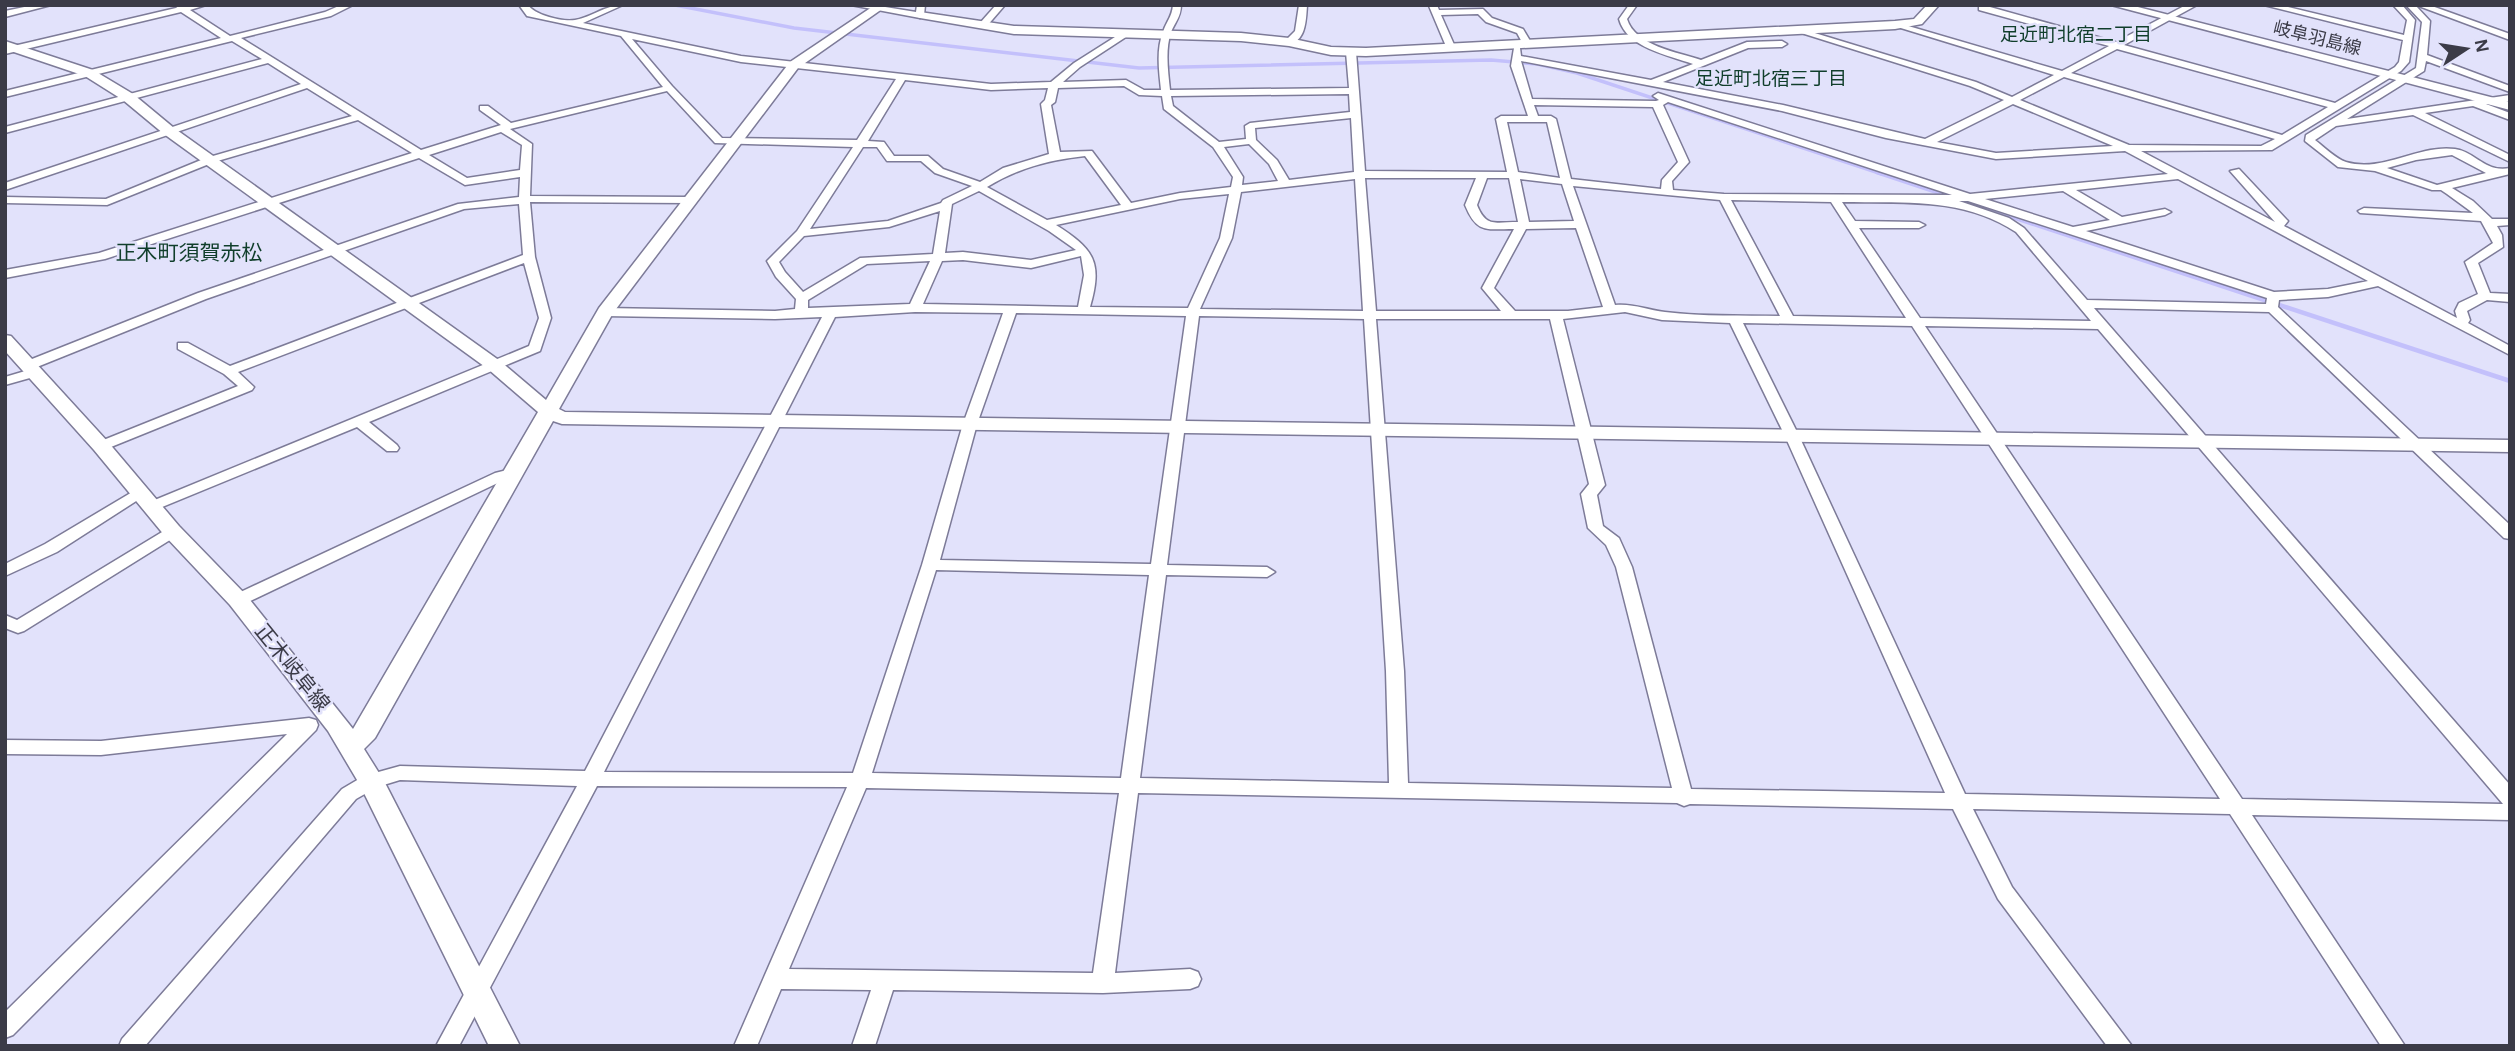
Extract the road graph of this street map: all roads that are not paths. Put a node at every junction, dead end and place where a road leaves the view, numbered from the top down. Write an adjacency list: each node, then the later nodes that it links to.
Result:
1 (47, 5): 23 (street)
2 (202, 5): 19 (street)
3 (349, 5): 34 (street)
4 (523, 5): 25 (street)
5 (619, 5): 25 (street)
6 (855, 5): 20 (street)
7 (1001, 5): 26 (street)
8 (1177, 5): 31 (street)
9 (1303, 5): 36 (street)
10 (1633, 5): 32 (street)
11 (1934, 5): 27 (street)
12 (1988, 5): 38 (street)
13 (2116, 5): 24 (street, 岐阜羽島線)
14 (2193, 5): 24 (street)
15 (2267, 5): 35 (street)
16 (2397, 5): 35 (street)
17 (2410, 5): 42 (street)
18 (2420, 5): 33 (street)
19 (179, 8): 34 (street); 39 (street)
20 (876, 9): 22 (street); 46 (street)
21 (1435, 9): 40 (street); 41 (street)
22 (920, 10): 26 (street)
23 (5, 15)
24 (2167, 18): 38 (street); 49 (street, 岐阜羽島線)
25 (575, 23): 29 (street)
26 (983, 25): 30 (street)
27 (1895, 25): 28 (street); 48 (street)
28 (1798, 29): 32 (street); 62 (street)
29 (623, 33): 46 (street); 55 (street)
30 (1126, 33): 31 (street); 54 (street)
31 (1166, 37): 36 (street); 59 (street)
32 (1635, 37): 41 (street); 45 (street)
33 (2510, 37)
34 (231, 38): 44 (street); 47 (street)
35 (2408, 39): 49 (street)
36 (1289, 43): 43 (street)
37 (1782, 44): 45 (street)
38 (2114, 46): 48 (street); 67 (street)
39 (9, 48): 47 (street)
40 (1451, 49): 41 (street); 43 (street)
41 (1520, 49): 52 (street); 65 (street)
42 (2422, 56): 51 (street); 56 (street)
43 (1351, 59): 57 (street)
44 (270, 60): 53 (street); 60 (street)
45 (1700, 63): 52 (street)
46 (794, 65): 50 (street); 81 (street)
47 (89, 73): 58 (street); 60 (street)
48 (2061, 74): 62 (street); 79 (street)
49 (2388, 75): 51 (street, 岐阜羽島線); 67 (street)
50 (902, 77): 54 (street); 83 (street)
51 (2405, 79): 64 (street, 岐阜羽島線); 75 (street)
52 (1655, 82): 82 (street)
53 (309, 84): 72 (street); 78 (street)
54 (1054, 85): 59 (street); 87 (street)
55 (669, 88): 76 (street); 81 (street)
56 (2510, 89)
57 (1353, 91): 59 (street); 71 (street)
58 (5, 94)
59 (1166, 94): 84 (street)
60 (128, 97): 77 (street); 78 (street)
61 (2510, 98): 64 (street)
62 (2014, 99): 82 (street); 85 (street)
63 (1662, 100): 65 (street); 106 (street); 108 (street)
64 (2490, 101): 66 (street); 68 (street, 岐阜羽島線)
65 (1529, 102): 74 (street)
66 (2476, 104): 70 (street); 73 (street)
67 (2334, 106): 79 (street)
68 (2510, 106)
69 (484, 108): 76 (street)
70 (2415, 112): 75 (street); 88 (street)
71 (1354, 115): 80 (street); 96 (street)
72 (361, 116): 86 (street); 89 (street)
73 (2510, 117)
74 (1534, 119): 97 (street); 99 (street)
75 (2329, 124): 90 (street)
76 (506, 127): 86 (street); 93 (street)
77 (5, 130)
78 (169, 131): 89 (street); 102 (street)
79 (2283, 138): 85 (street)
80 (1251, 141): 84 (street); 100 (street)
81 (733, 142): 83 (street); 112 (street)
82 (1926, 143): 85 (street)
83 (862, 144): 103 (street); 129 (street)
84 (1217, 145): 105 (street)
85 (2127, 148): 98 (street)
86 (421, 153): 93 (street); 114 (street)
87 (1055, 156): 103 (street); 116 (street)
88 (2510, 159)
89 (210, 160): 110 (street); 114 (street)
90 (2376, 168): 95 (street); 104 (street)
91 (2235, 171): 126 (street)
92 (2510, 171): 95 (street)
93 (525, 173): 111 (street)
94 (1483, 174): 96 (street); 97 (street); 127 (street)
95 (2496, 174): 104 (street)
96 (1359, 175): 100 (street); 149 (street)
97 (1515, 175): 99 (street); 127 (street)
98 (2179, 176): 101 (street); 126 (street)
99 (1566, 181): 106 (street); 123 (street)
100 (1286, 185): 105 (street)
101 (2062, 186): 108 (street); 120 (street)
102 (5, 187)
103 (980, 187): 115 (street); 122 (street)
104 (2443, 187): 119 (street)
105 (1235, 191): 116 (street); 146 (street)
106 (1667, 193): 107 (street)
107 (1724, 197): 109 (street); 153 (street)
108 (1971, 197): 113 (street); 128 (street)
109 (1834, 198): 113 (street); 124 (street)
110 (5, 200)
111 (524, 200): 112 (street); 130 (street); 133 (street)
112 (688, 200): 147 (street)
113 (1940, 200): 139 (street)
114 (268, 203): 130 (street); 134 (street)
115 (946, 205): 129 (street); 132 (street)
116 (1127, 205): 122 (street)
117 (2364, 211): 119 (street)
118 (2165, 212): 120 (street)
119 (2485, 220): 121 (street); 136 (street)
120 (2120, 221): 128 (street)
121 (2510, 222)
122 (1045, 224): 131 (street)
123 (1581, 224): 127 (street); 143 (street)
124 (1851, 224): 125 (street); 154 (street)
125 (1919, 225)
126 (2277, 226): 135 (street)
127 (1522, 227): 150 (street)
128 (2071, 230): 138 (street)
129 (802, 233): 141 (street)
130 (332, 251): 140 (street); 161 (street)
131 (1084, 252): 132 (street); 145 (street)
132 (939, 255): 141 (street); 142 (street)
133 (529, 257): 140 (street); 160 (street)
134 (5, 274)
135 (2381, 281): 138 (street); 155 (street)
136 (2485, 296): 137 (street); 155 (street)
137 (2510, 298)
138 (2272, 302): 139 (street); 174 (street)
139 (2082, 303): 156 (street)
140 (408, 304): 160 (street); 162 (street)
141 (802, 305): 147 (street); 148 (street)
142 (915, 308): 144 (street); 148 (street)
143 (1610, 308): 151 (street); 152 (street)
144 (1011, 310): 145 (street); 167 (street)
145 (1083, 311): 146 (street)
146 (1192, 311): 149 (street); 168 (street)
147 (605, 312): 164 (street)
148 (830, 313): 166 (street)
149 (1371, 315): 150 (street); 169 (street)
150 (1511, 315): 151 (street)
151 (1556, 315): 170 (street)
152 (1734, 317): 153 (street); 171 (street)
153 (1788, 318): 154 (street)
154 (1915, 321): 156 (street); 172 (street)
155 (2459, 323): 159 (street)
156 (2100, 325): 173 (street)
157 (5, 340): 161 (street, 正木岐阜線)
158 (183, 346): 162 (street)
159 (2510, 351)
160 (494, 365): 164 (street); 165 (street)
161 (30, 370): 163 (street); 175 (street, 正木岐阜線)
162 (229, 371): 175 (street)
163 (5, 381)
164 (549, 412): 166 (street); 178 (street)
165 (359, 421): 177 (street); 179 (street)
166 (775, 421): 167 (street); 192 (street)
167 (970, 424): 168 (street); 182 (street)
168 (1176, 427): 169 (street); 184 (street)
169 (1378, 430): 170 (street); 196 (street)
170 (1585, 433): 171 (street); 197 (street)
171 (1792, 436): 172 (street); 199 (street)
172 (1993, 440): 173 (street); 200 (street)
173 (2203, 442): 174 (street); 198 (street)
174 (2414, 444): 176 (street); 181 (street)
175 (101, 446): 179 (street, 正木岐阜線)
176 (2510, 446)
177 (392, 448)
178 (511, 474): 186 (street); 190 (street)
179 (145, 500): 180 (street, 正木岐阜線); 183 (street)
180 (172, 531): 186 (street, 正木岐阜線); 187 (street)
181 (2510, 534)
182 (930, 565): 184 (street); 193 (street)
183 (5, 571)
184 (1158, 571): 185 (street); 195 (street)
185 (1267, 572)
186 (238, 600): 188 (street, 正木岐阜線)
187 (5, 621)
188 (330, 715): 189 (street); 190 (street, 正木岐阜線)
189 (307, 726): 191 (street); 207 (street)
190 (352, 746): 194 (street, 正木岐阜線)
191 (5, 747)
192 (591, 779): 193 (street); 194 (street); 206 (street)
193 (860, 780): 195 (street); 202 (street)
194 (371, 781): 206 (street, 正木岐阜線); 208 (street)
195 (1131, 786): 196 (street); 205 (street)
196 (1399, 790): 197 (street)
197 (1684, 798): 199 (street)
198 (2510, 799)
199 (1959, 802): 200 (street); 213 (street)
200 (2238, 808): 201 (street); 214 (street)
201 (2510, 812)
202 (775, 979): 204 (street); 211 (street)
203 (1190, 979): 205 (street)
204 (885, 981): 205 (street); 212 (street)
205 (1103, 983)
206 (479, 989): 209 (street); 210 (street, 正木岐阜線)
207 (5, 1028)
208 (130, 1046)
209 (447, 1046)
210 (505, 1046)
211 (745, 1046)
212 (863, 1046)
213 (2121, 1046)
214 (2394, 1046)

